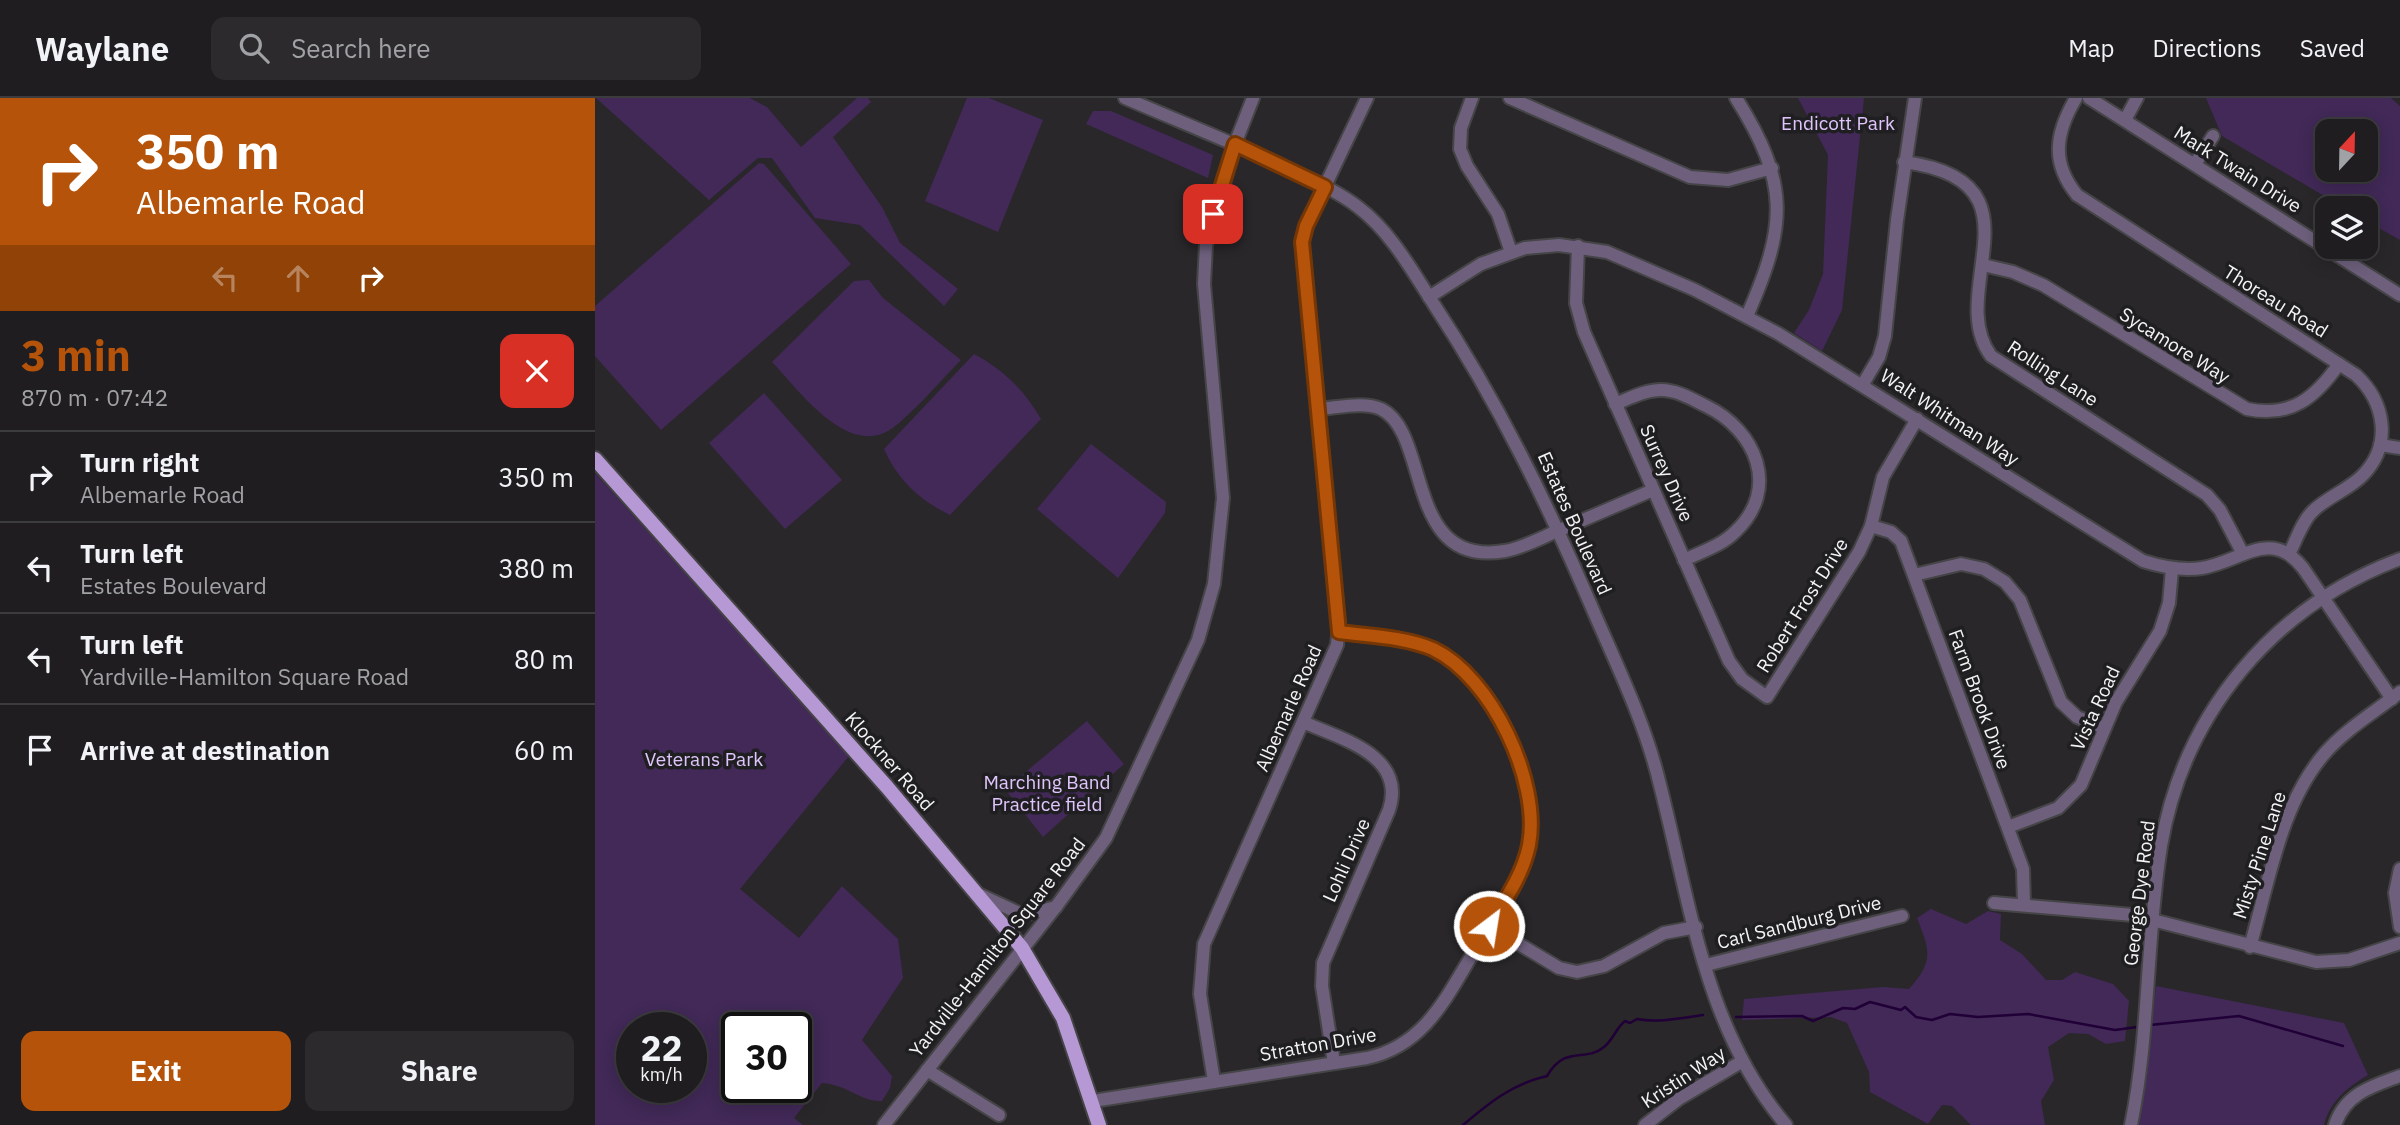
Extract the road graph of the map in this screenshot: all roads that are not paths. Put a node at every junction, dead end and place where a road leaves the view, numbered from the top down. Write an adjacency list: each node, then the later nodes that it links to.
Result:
1 (1125, 98): 13 (street, Estates Boulevard)
2 (1253, 98): 13 (street, Yardville-Hamilton Square Road)
3 (1367, 98): 17 (street, Albemarle Road)
4 (1472, 98): 19 (street)
5 (1510, 98): 16 (street)
6 (1736, 98): 16 (street)
7 (1915, 98): 14 (street)
8 (2076, 98): 24 (street, Thoreau Road)
9 (2089, 98): 11 (street, Mark Twain Drive)
10 (2137, 98): 11 (street)
11 (2125, 120): 15 (street, Mark Twain Drive)
12 (2213, 136): 15 (street)
13 (1235, 144): 17 (street, Estates Boulevard); 52 (street, Yardville-Hamilton Square Road)
14 (1904, 162): 20 (street, Rolling Lane); 25 (street)
15 (2195, 164): 21 (street, Mark Twain Drive)
16 (1772, 168): 23 (street)
17 (1325, 187): 22 (street, Estates Boulevard); 27 (street, Albemarle Road)
18 (1579, 246): 19 (street, Walt Whitman Way); 23 (street, Walt Whitman Way); 26 (street, Surrey Drive)
19 (1511, 251): 22 (street, Walt Whitman Way)
20 (1983, 265): 24 (street, Sycamore Way); 35 (street, Rolling Lane)
21 (2400, 295)
22 (1429, 297): 34 (street, Estates Boulevard)
23 (1747, 316): 25 (street, Walt Whitman Way)
24 (2339, 364): 29 (street, Thoreau Road)
25 (1863, 384): 28 (street, Walt Whitman Way)
26 (1615, 404): 32 (street, Surrey Drive); 38 (street)
27 (1318, 409): 34 (street); 42 (street, Albemarle Road)
28 (1917, 419): 33 (street, Robert Frost Drive); 39 (street, Walt Whitman Way)
29 (2380, 445): 30 (street); 36 (street)
30 (2400, 448)
31 (595, 459): 49 (main road, Klockner Road)
32 (1653, 490): 34 (street); 38 (street, Surrey Drive)
33 (1871, 526): 40 (street, Farm Brook Drive); 44 (street, Robert Frost Drive)
34 (1559, 530): 56 (street, Estates Boulevard)
35 (2243, 554): 36 (street, Walt Whitman Way); 39 (street, Walt Whitman Way)
36 (2289, 554): 41 (street)
37 (2400, 559): 41 (street, George Dye Road)
38 (1683, 560): 44 (street, Surrey Drive)
39 (2172, 569): 46 (street, Vista Road)
40 (1914, 575): 46 (street); 47 (street, Farm Brook Drive)
41 (2322, 596): 43 (street); 54 (street, George Dye Road)
42 (1339, 632): 45 (street, Albemarle Road); 55 (street, Stratton Drive)
43 (2396, 696): 59 (street, Misty Pine Lane)
44 (1767, 697)
45 (1303, 722): 63 (street, Lohli Drive); 66 (street, Albemarle Road)
46 (2104, 728): 47 (street, Vista Road)
47 (2008, 827): 51 (street, Farm Brook Drive)
48 (2400, 869): 57 (street)
49 (976, 893): 52 (street); 60 (main road, Klockner Road)
50 (1994, 903): 51 (street)
51 (2024, 904): 54 (street)
52 (1056, 907): 60 (street, Yardville-Hamilton Square Road)
53 (1902, 916): 61 (street, Carl Sandburg Drive)
54 (2153, 919): 59 (street); 73 (street, George Dye Road)
55 (1489, 926): 56 (street); 63 (street, Stratton Drive)
56 (1696, 927): 61 (street, Estates Boulevard)
57 (2400, 928)
58 (2400, 943): 59 (street)
59 (2251, 947)
60 (1022, 948): 64 (street, Yardville-Hamilton Square Road); 67 (main road, Klockner Road)
61 (1706, 965): 62 (street, Estates Boulevard)
62 (1741, 1062): 71 (street, Kristin Way); 72 (street, Estates Boulevard)
63 (1334, 1063): 66 (street, Stratton Drive)
64 (927, 1070): 68 (street); 69 (street, Yardville-Hamilton Square Road)
65 (2400, 1076): 74 (street)
66 (1214, 1081): 67 (street, Stratton Drive)
67 (1093, 1101): 70 (main road, Klockner Road)
68 (999, 1115)
69 (884, 1125)
70 (1100, 1125)
71 (1645, 1125)
72 (1786, 1125)
73 (2131, 1125)
74 (2335, 1125)

